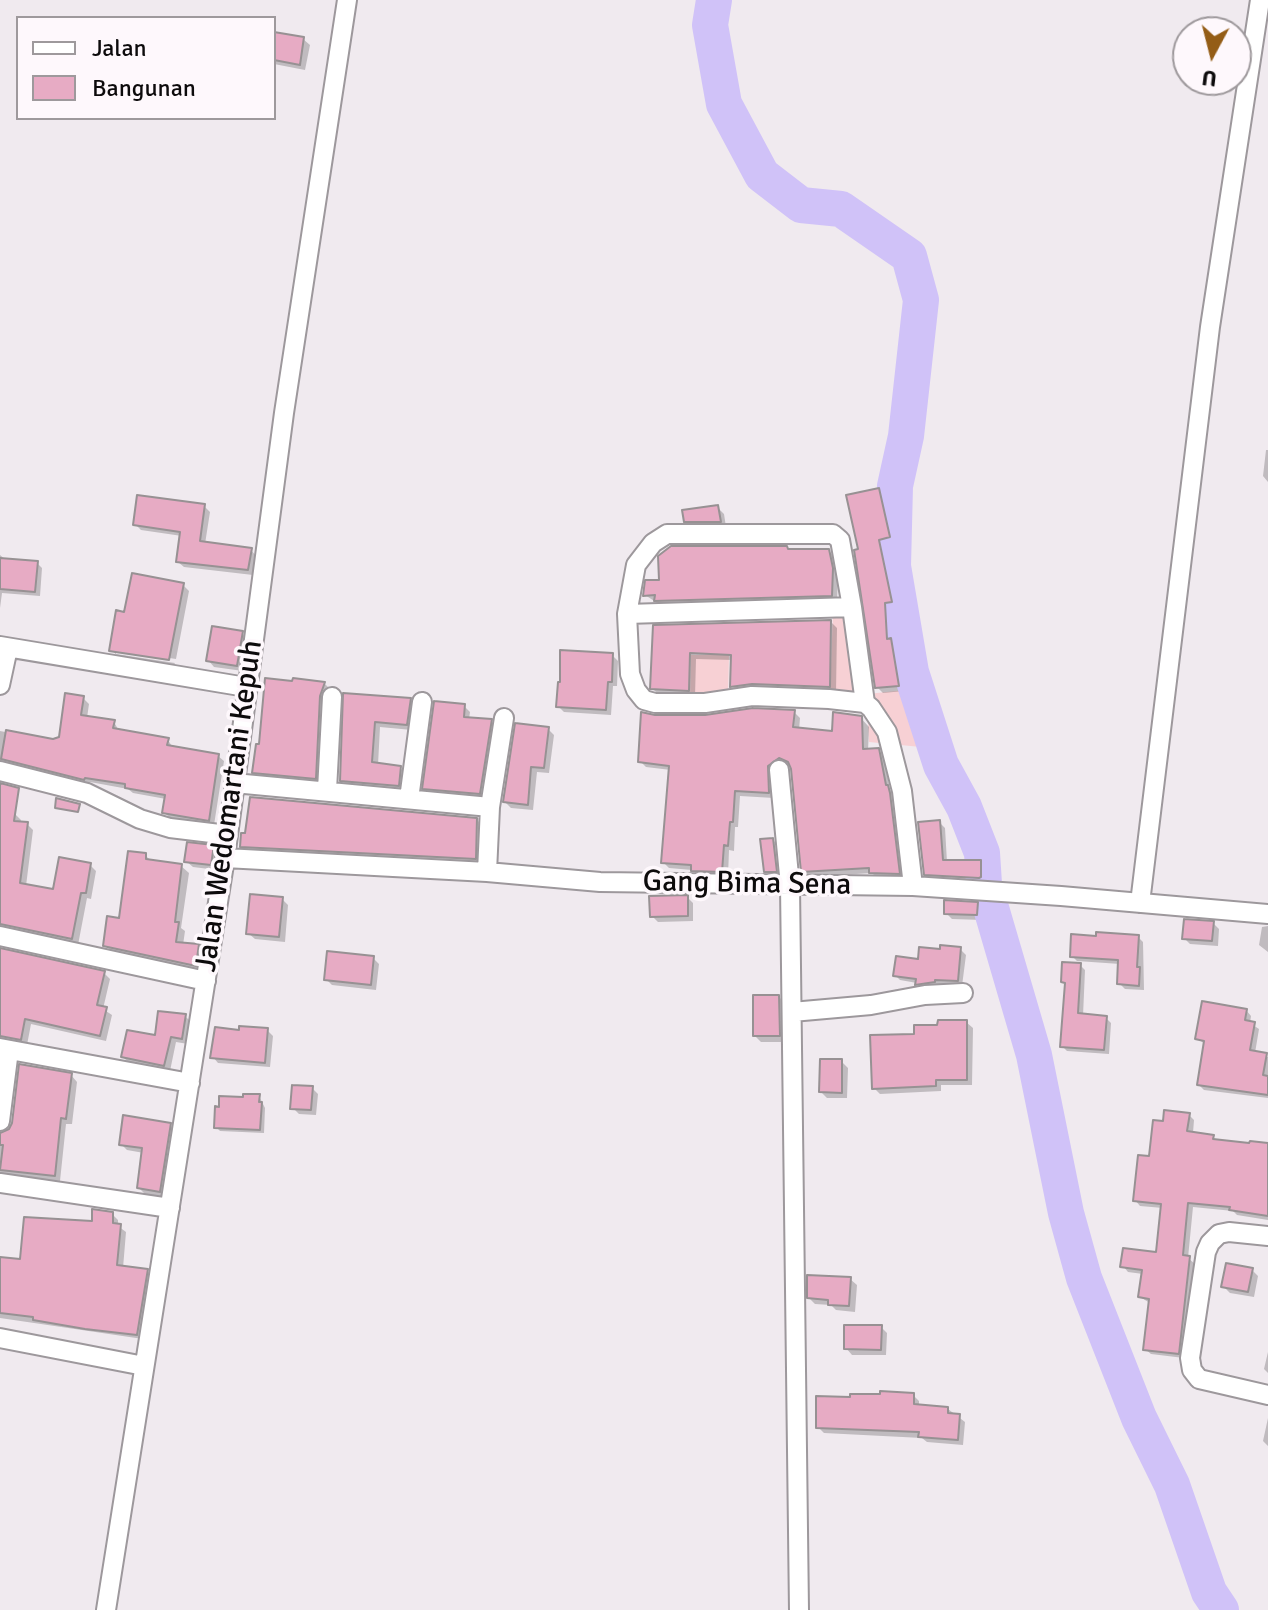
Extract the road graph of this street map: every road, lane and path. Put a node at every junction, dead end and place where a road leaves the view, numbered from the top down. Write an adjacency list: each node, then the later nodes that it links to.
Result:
1 (347, 0): 7 (street, Jalan Wedomartani Kepuh)
2 (1260, 0): 23 (street)
3 (852, 607): 4 (street); 4 (street); 10 (street)
4 (627, 614): 10 (street)
5 (4, 647): 6 (street); 7 (street)
6 (0, 685)
7 (246, 687): 14 (street, Jalan Wedomartani Kepuh)
8 (332, 697): 15 (street)
9 (422, 702): 16 (street)
10 (865, 703): 22 (street)
11 (504, 718): 17 (street)
12 (779, 770): 21 (street)
13 (0, 771): 18 (street)
14 (234, 783): 15 (street); 18 (street, Jalan Wedomartani Kepuh)
15 (327, 790): 16 (street)
16 (409, 799): 17 (street)
17 (490, 807): 20 (street)
18 (228, 835): 19 (street, Jalan Wedomartani Kepuh)
19 (225, 858): 20 (street, Gang Bima Sena); 26 (street, Jalan Wedomartani Kepuh)
20 (487, 872): 21 (street, Gang Bima Sena)
21 (790, 886): 22 (street, Gang Bima Sena); 28 (street)
22 (913, 886): 23 (street, Gang Bima Sena)
23 (1140, 903): 24 (street, Gang Bima Sena)
24 (1268, 914)
25 (0, 936): 26 (street)
26 (206, 981): 30 (street, Jalan Wedomartani Kepuh)
27 (963, 993): 28 (street)
28 (792, 1012): 39 (street)
29 (4, 1049): 30 (street); 31 (street)
30 (190, 1083): 33 (street, Jalan Wedomartani Kepuh)
31 (0, 1121)
32 (0, 1183): 33 (street)
33 (170, 1208): 36 (street, Jalan Wedomartani Kepuh)
34 (1268, 1236): 37 (street)
35 (0, 1338): 36 (street)
36 (144, 1366): 38 (street, Jalan Wedomartani Kepuh)
37 (1268, 1395)
38 (106, 1610)
39 (799, 1610)

